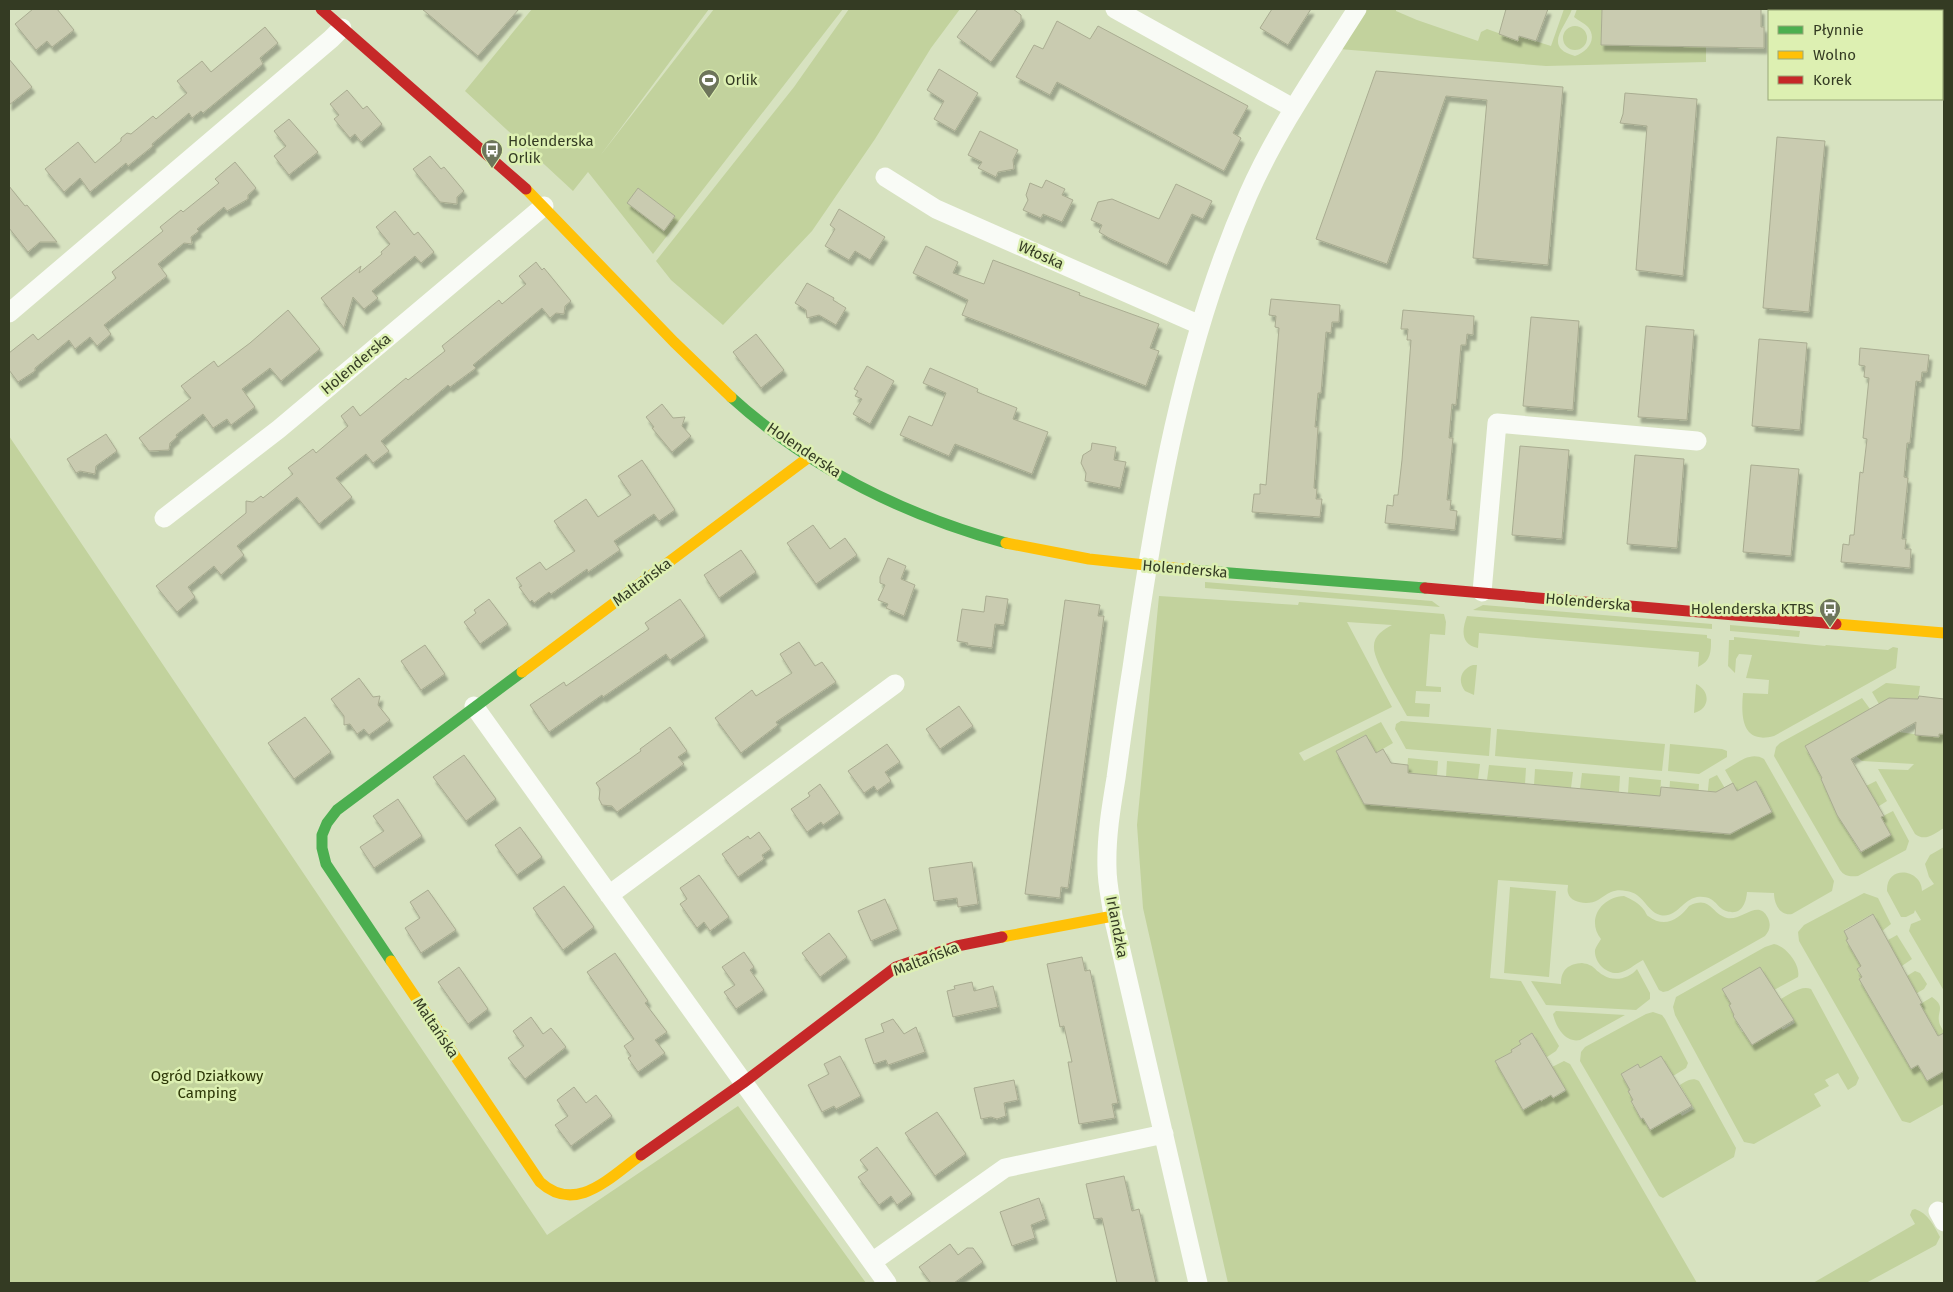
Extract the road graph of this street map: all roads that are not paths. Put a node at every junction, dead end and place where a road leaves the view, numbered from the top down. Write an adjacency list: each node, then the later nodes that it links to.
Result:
1 (322, 9): 4 (street, Holenderska)
2 (1115, 9): 5 (street)
3 (1357, 9): 5 (street)
4 (342, 28): 7 (street, Holenderska); 8 (street)
5 (1293, 108): 9 (street)
6 (885, 178): 9 (street, Włoska)
7 (544, 206): 11 (street, Holenderska); 12 (street, Holenderska)
8 (9, 313)
9 (1200, 326): 13 (street)
10 (1697, 441): 14 (street)
11 (809, 457): 13 (street, Holenderska); 17 (street, Maltańska)
12 (164, 518)
13 (1149, 566): 14 (street, Holenderska); 19 (street, Irlandzka)
14 (1482, 592): 15 (street, Holenderska)
15 (1944, 633)
16 (895, 684): 18 (street)
17 (474, 706): 18 (street); 20 (street, Maltańska)
18 (609, 895): 20 (street)
19 (1113, 916): 20 (street, Maltańska); 21 (street, Irlandzka)
20 (743, 1083): 22 (street)
21 (1164, 1134): 22 (street); 24 (street, Irlandzka)
22 (872, 1262): 23 (street)
23 (887, 1283)
24 (1198, 1283)

